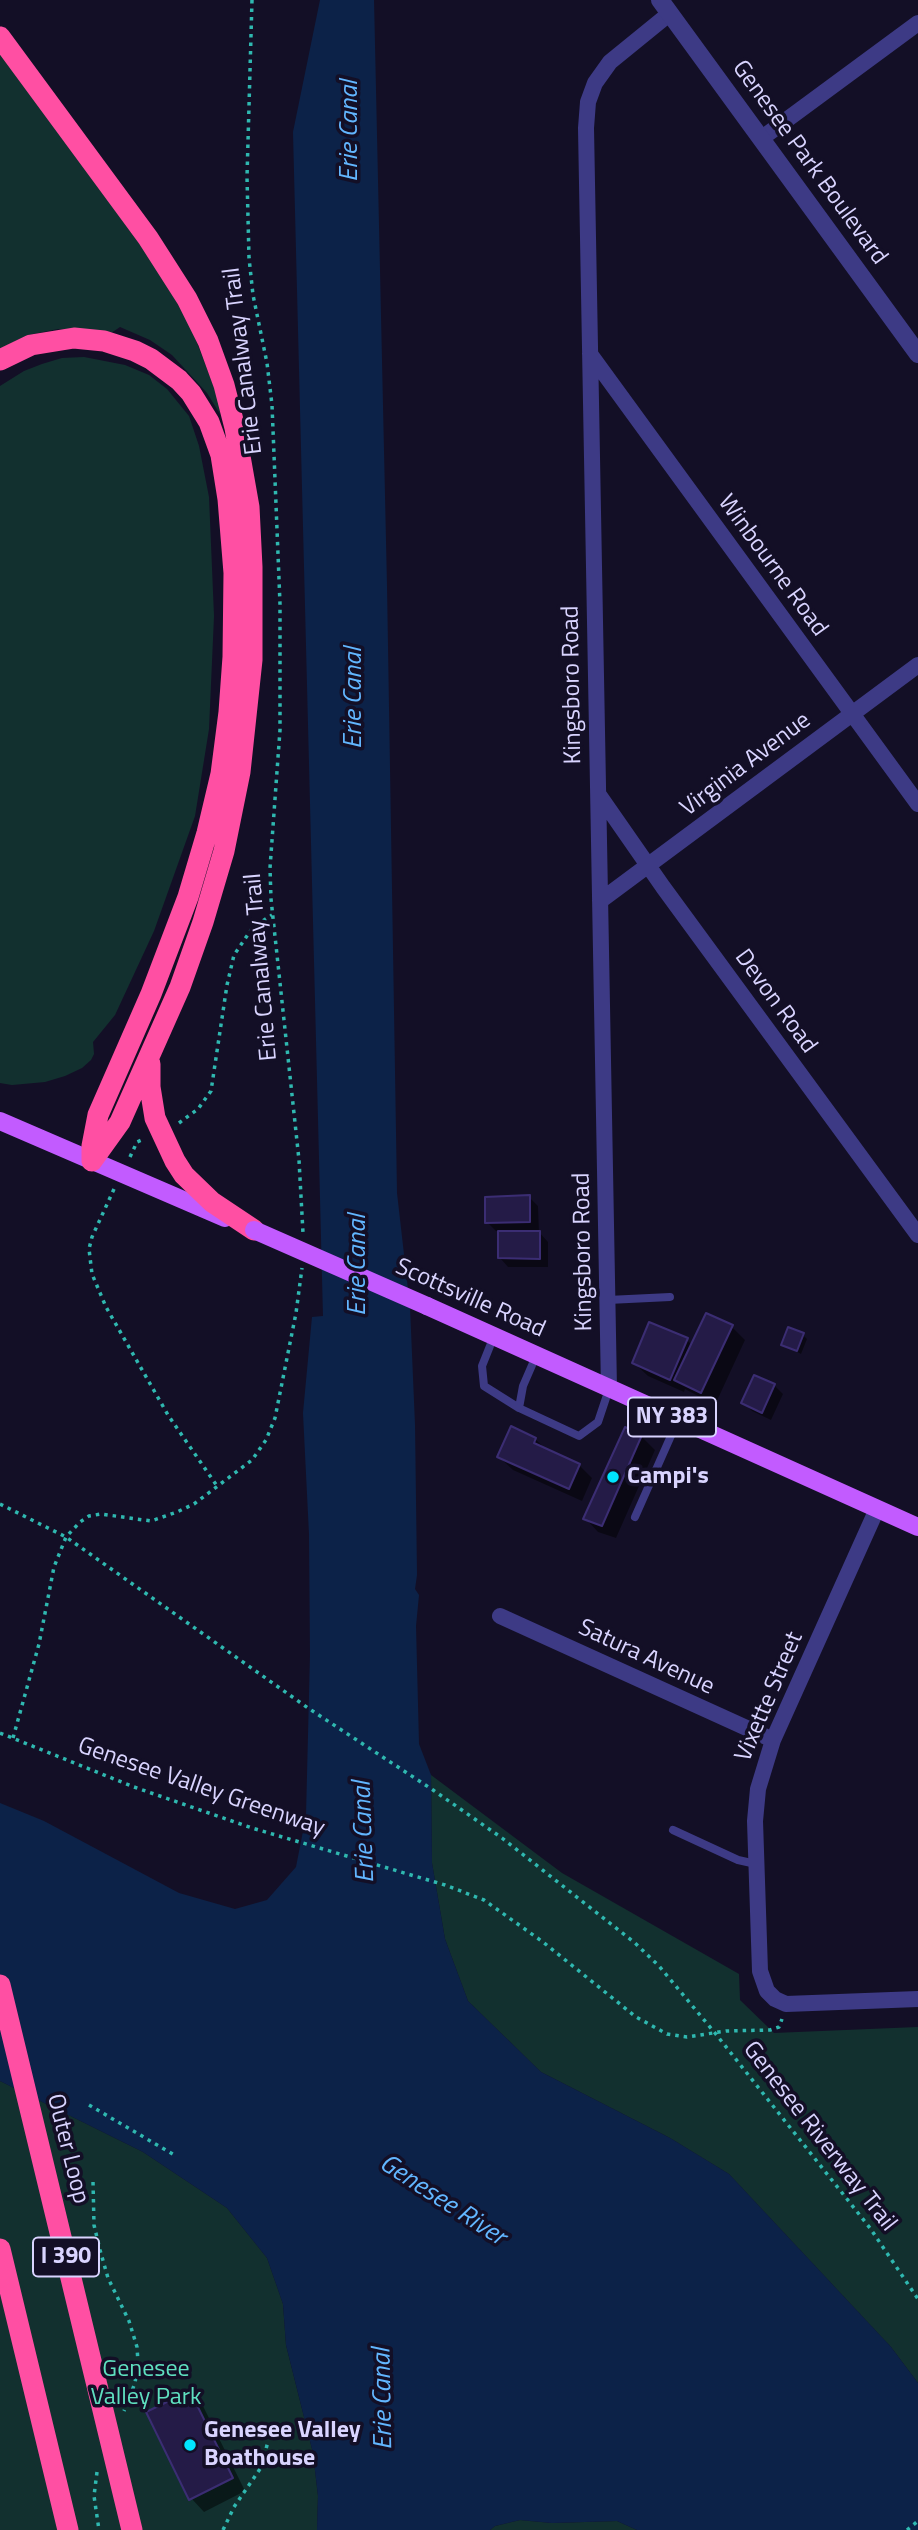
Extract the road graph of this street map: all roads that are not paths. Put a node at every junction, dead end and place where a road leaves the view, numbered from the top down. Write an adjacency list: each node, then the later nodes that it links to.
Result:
1 (664, 7): 4 (street, Genesee Park Boulevard); 6 (street, Kingsboro Road)
2 (918, 23): 4 (street)
3 (0, 37): 14 (highway)
4 (762, 138): 5 (street, Genesee Park Boulevard)
5 (917, 351)
6 (590, 354): 9 (street, Winbourne Road); 10 (street, Kingsboro Road)
7 (0, 360): 16 (highway)
8 (918, 665): 9 (street, Virginia Avenue)
9 (852, 714): 11 (street, Winbourne Road); 12 (street, Virginia Avenue)
10 (598, 795): 12 (street, Devon Road); 13 (street, Kingsboro Road)
11 (918, 804)
12 (648, 866): 13 (street, Virginia Avenue); 18 (street, Devon Road)
13 (600, 901): 20 (street, Kingsboro Road)
14 (154, 1045): 16 (highway); 17 (highway)
15 (0, 1121): 16 (main road, Scottsville Road / NY 383)
16 (92, 1161): 17 (main road, Scottsville Road / NY 383)
17 (254, 1230): 21 (main road, Scottsville Road / NY 383, bridge)
18 (918, 1235)
19 (670, 1297): 20 (lane)
20 (608, 1300): 23 (street, Kingsboro Road)
21 (494, 1336): 22 (main road, Scottsville Road / NY 383); 24 (lane)
22 (536, 1356): 23 (main road, Scottsville Road / NY 383); 24 (lane)
23 (609, 1389): 24 (lane); 25 (main road, Scottsville Road / NY 383)
24 (519, 1408)
25 (678, 1420): 26 (main road, Scottsville Road / NY 383); 27 (lane)
26 (877, 1509): 28 (main road, Scottsville Road / NY 383); 30 (street, Vixette Street)
27 (635, 1517)
28 (918, 1527)
29 (500, 1616): 30 (street, Satura Avenue)
30 (773, 1740): 32 (street, Vixette Street)
31 (673, 1830): 32 (lane)
32 (756, 1864): 34 (street, Vixette Street)
33 (0, 1985): 37 (highway, Outer Loop / I 390, bridge)
34 (918, 1999)
35 (0, 2249): 36 (highway, I 390)
36 (68, 2530)
37 (132, 2530)

